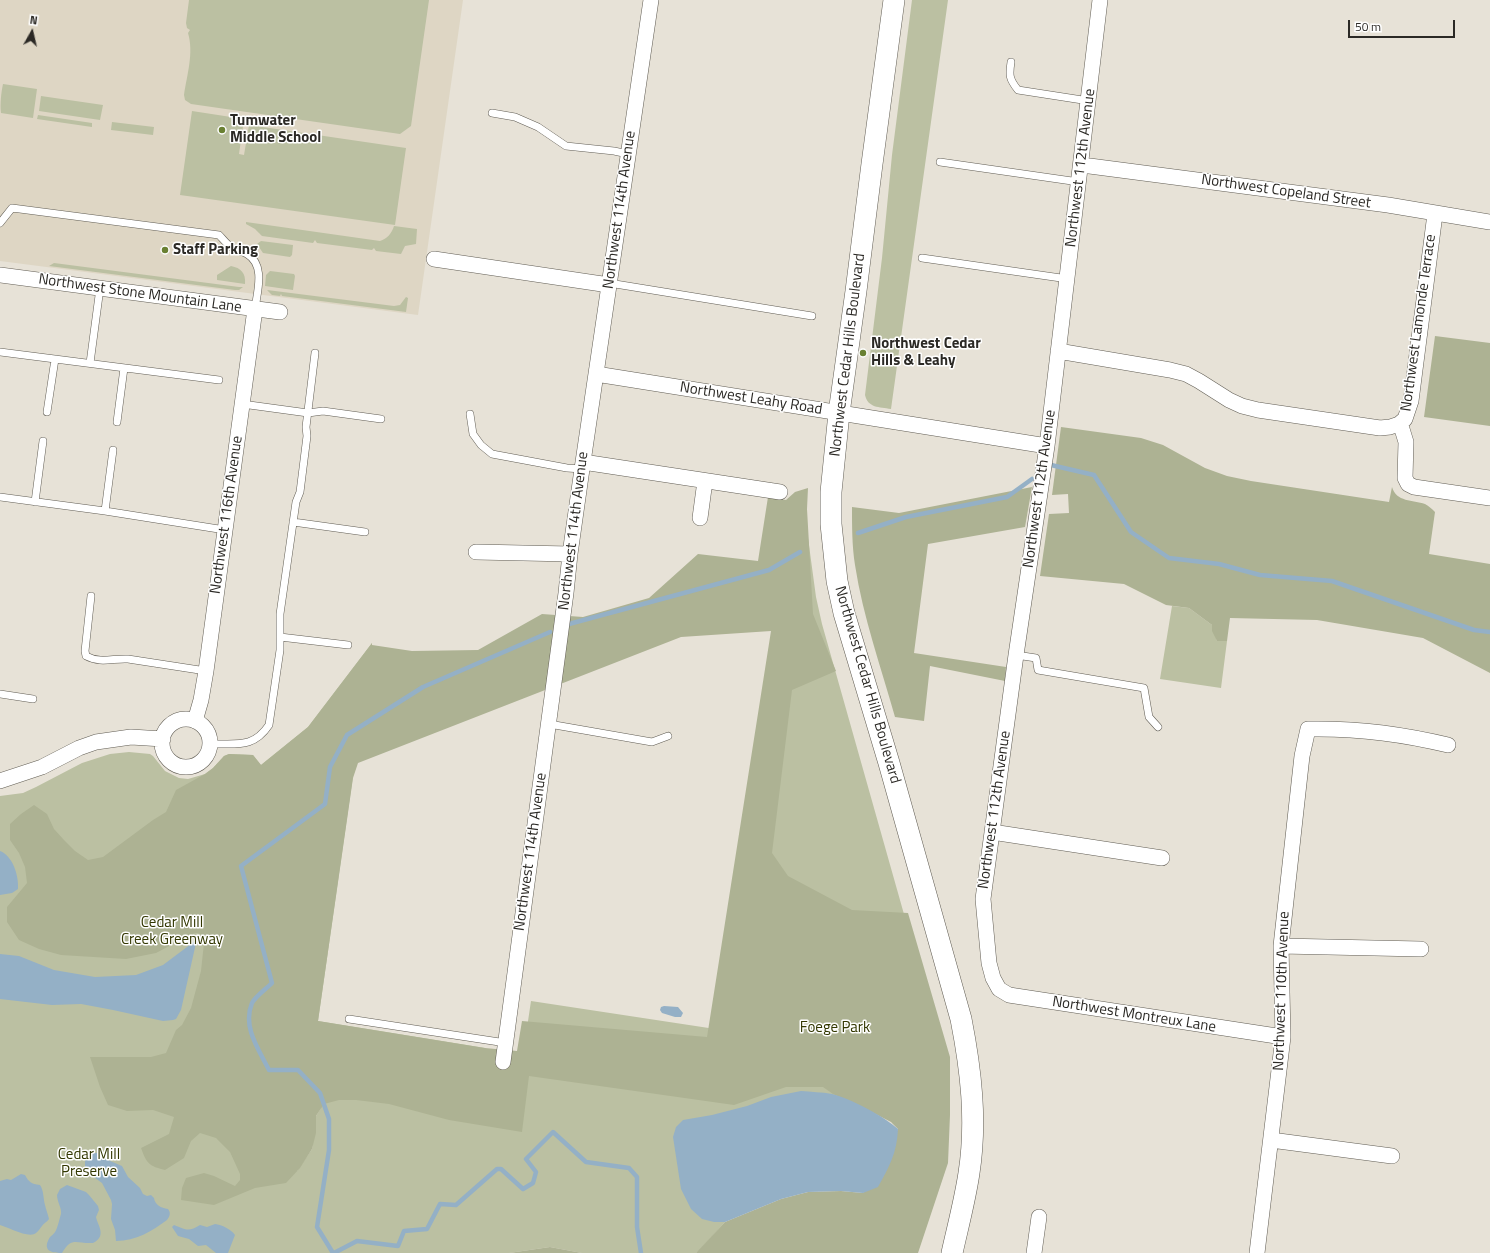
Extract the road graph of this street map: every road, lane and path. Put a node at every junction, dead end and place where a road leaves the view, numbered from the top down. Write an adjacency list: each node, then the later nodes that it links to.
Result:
1 (651, 0): 7 (street, Northwest 114th Avenue)
2 (894, 0): 34 (main road, Northwest Cedar Hills Boulevard)
3 (1100, 0): 5 (street, Northwest 112th Avenue)
4 (1011, 62): 5 (lane)
5 (1089, 101): 9 (street, Northwest 112th Avenue)
6 (492, 113): 7 (lane)
7 (628, 154): 18 (street, Northwest 114th Avenue)
8 (940, 162): 10 (lane)
9 (1082, 164): 10 (street, Northwest 112th Avenue); 11 (street, Northwest Copeland Street)
10 (1080, 182): 17 (street, Northwest 112th Avenue)
11 (1434, 214): 13 (street, Northwest Copeland Street); 38 (street, Northwest Lamonde Terrace)
12 (0, 222): 20 (lane)
13 (1490, 222)
14 (922, 258): 17 (lane)
15 (434, 259): 18 (street)
16 (0, 275): 19 (street, Northwest Stone Mountain Lane)
17 (1068, 279): 23 (street, Northwest 112th Avenue)
18 (609, 284): 22 (lane); 29 (street, Northwest 114th Avenue)
19 (100, 288): 20 (street, Northwest Stone Mountain Lane); 27 (lane)
20 (255, 309): 21 (street, Northwest Stone Mountain Lane); 31 (street, Northwest 116th Avenue)
21 (280, 312)
22 (812, 316)
23 (1058, 351): 38 (street); 40 (street, Northwest 112th Avenue)
24 (0, 352): 26 (lane)
25 (315, 353): 33 (lane)
26 (56, 359): 27 (lane); 32 (lane)
27 (90, 363): 28 (lane)
28 (124, 368): 30 (lane); 37 (lane)
29 (596, 374): 34 (street, Northwest Leahy Road); 42 (street, Northwest 114th Avenue)
30 (219, 380)
31 (242, 404): 33 (lane); 51 (street, Northwest 116th Avenue)
32 (48, 412)
33 (308, 413): 36 (lane); 50 (lane)
34 (838, 413): 40 (street, Northwest Leahy Road); 82 (main road, Northwest Cedar Hills Boulevard)
35 (470, 414): 42 (lane)
36 (381, 419)
37 (117, 422)
38 (1401, 426): 46 (street)
39 (43, 441): 47 (lane)
40 (1047, 446): 58 (street, Northwest 112th Avenue)
41 (113, 450): 48 (lane)
42 (582, 466): 43 (street); 54 (street, Northwest 114th Avenue)
43 (705, 481): 44 (street); 49 (street)
44 (780, 492)
45 (0, 497): 47 (lane)
46 (1490, 498)
47 (35, 502): 48 (lane)
48 (105, 512): 51 (lane)
49 (700, 518)
50 (293, 522): 52 (lane); 56 (lane)
51 (225, 530): 59 (street, Northwest 116th Avenue)
52 (366, 532)
53 (476, 552): 54 (street)
54 (570, 554): 63 (street, Northwest 114th Avenue)
55 (91, 596): 59 (lane)
56 (280, 637): 57 (lane); 67 (lane)
57 (348, 645)
58 (1016, 655): 64 (lane); 70 (street, Northwest 112th Avenue)
59 (206, 671): 62 (street, Northwest 116th Avenue)
60 (0, 694): 61 (lane)
61 (33, 699)
62 (195, 721): 66 (street); 67 (street)
63 (549, 724): 65 (lane); 77 (street, Northwest 114th Avenue)
64 (1158, 727)
65 (668, 736)
66 (163, 739): 67 (street); 69 (street)
67 (210, 744)
68 (1448, 745): 72 (street, Northwest 110th Avenue)
69 (0, 781)
70 (992, 832): 71 (street); 74 (street, Northwest 112th Avenue)
71 (1162, 858)
72 (1281, 946): 73 (street); 76 (street, Northwest 110th Avenue)
73 (1421, 949)
74 (993, 978): 76 (street, Northwest Montreux Lane)
75 (349, 1019): 77 (lane)
76 (1283, 1037): 79 (street, Northwest 110th Avenue)
77 (506, 1043): 78 (street, Northwest 114th Avenue)
78 (503, 1062)
79 (1271, 1140): 80 (street); 84 (street, Northwest 110th Avenue)
80 (1392, 1156)
81 (1039, 1217): 83 (street)
82 (952, 1253)
83 (1034, 1253)
84 (1256, 1253)

